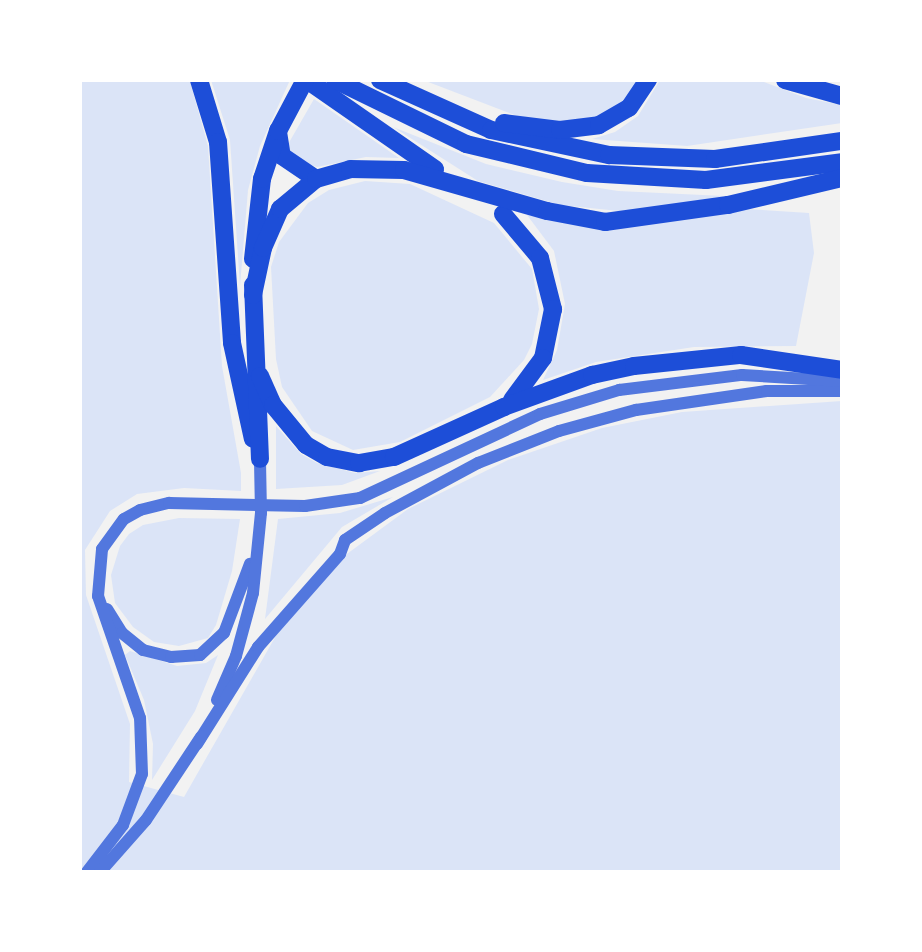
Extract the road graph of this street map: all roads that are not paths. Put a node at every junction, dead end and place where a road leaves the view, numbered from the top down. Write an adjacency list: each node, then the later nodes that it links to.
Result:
1 (199, 80): 22 (highway)
2 (306, 80): 9 (highway); 12 (highway)
3 (335, 80): 11 (highway)
4 (380, 80): 8 (highway)
5 (648, 80): 8 (highway)
6 (785, 80): 7 (highway)
7 (842, 96)
8 (448, 114): 10 (highway)
9 (278, 132): 14 (highway); 16 (highway)
10 (842, 141)
11 (842, 162)
12 (431, 172): 14 (highway); 15 (highway)
13 (842, 178): 15 (highway)
14 (316, 179): 16 (highway)
15 (508, 208): 21 (highway)
16 (252, 294): 18 (highway)
17 (842, 370): 21 (highway)
18 (260, 376): 21 (highway); 22 (highway)
19 (842, 381): 24 (street)
20 (842, 391): 25 (street)
21 (504, 407)
22 (260, 459): 23 (street)
23 (259, 538): 24 (street); 25 (street)
24 (98, 582): 26 (street)
25 (198, 744): 27 (street)
26 (87, 872)
27 (100, 872)

